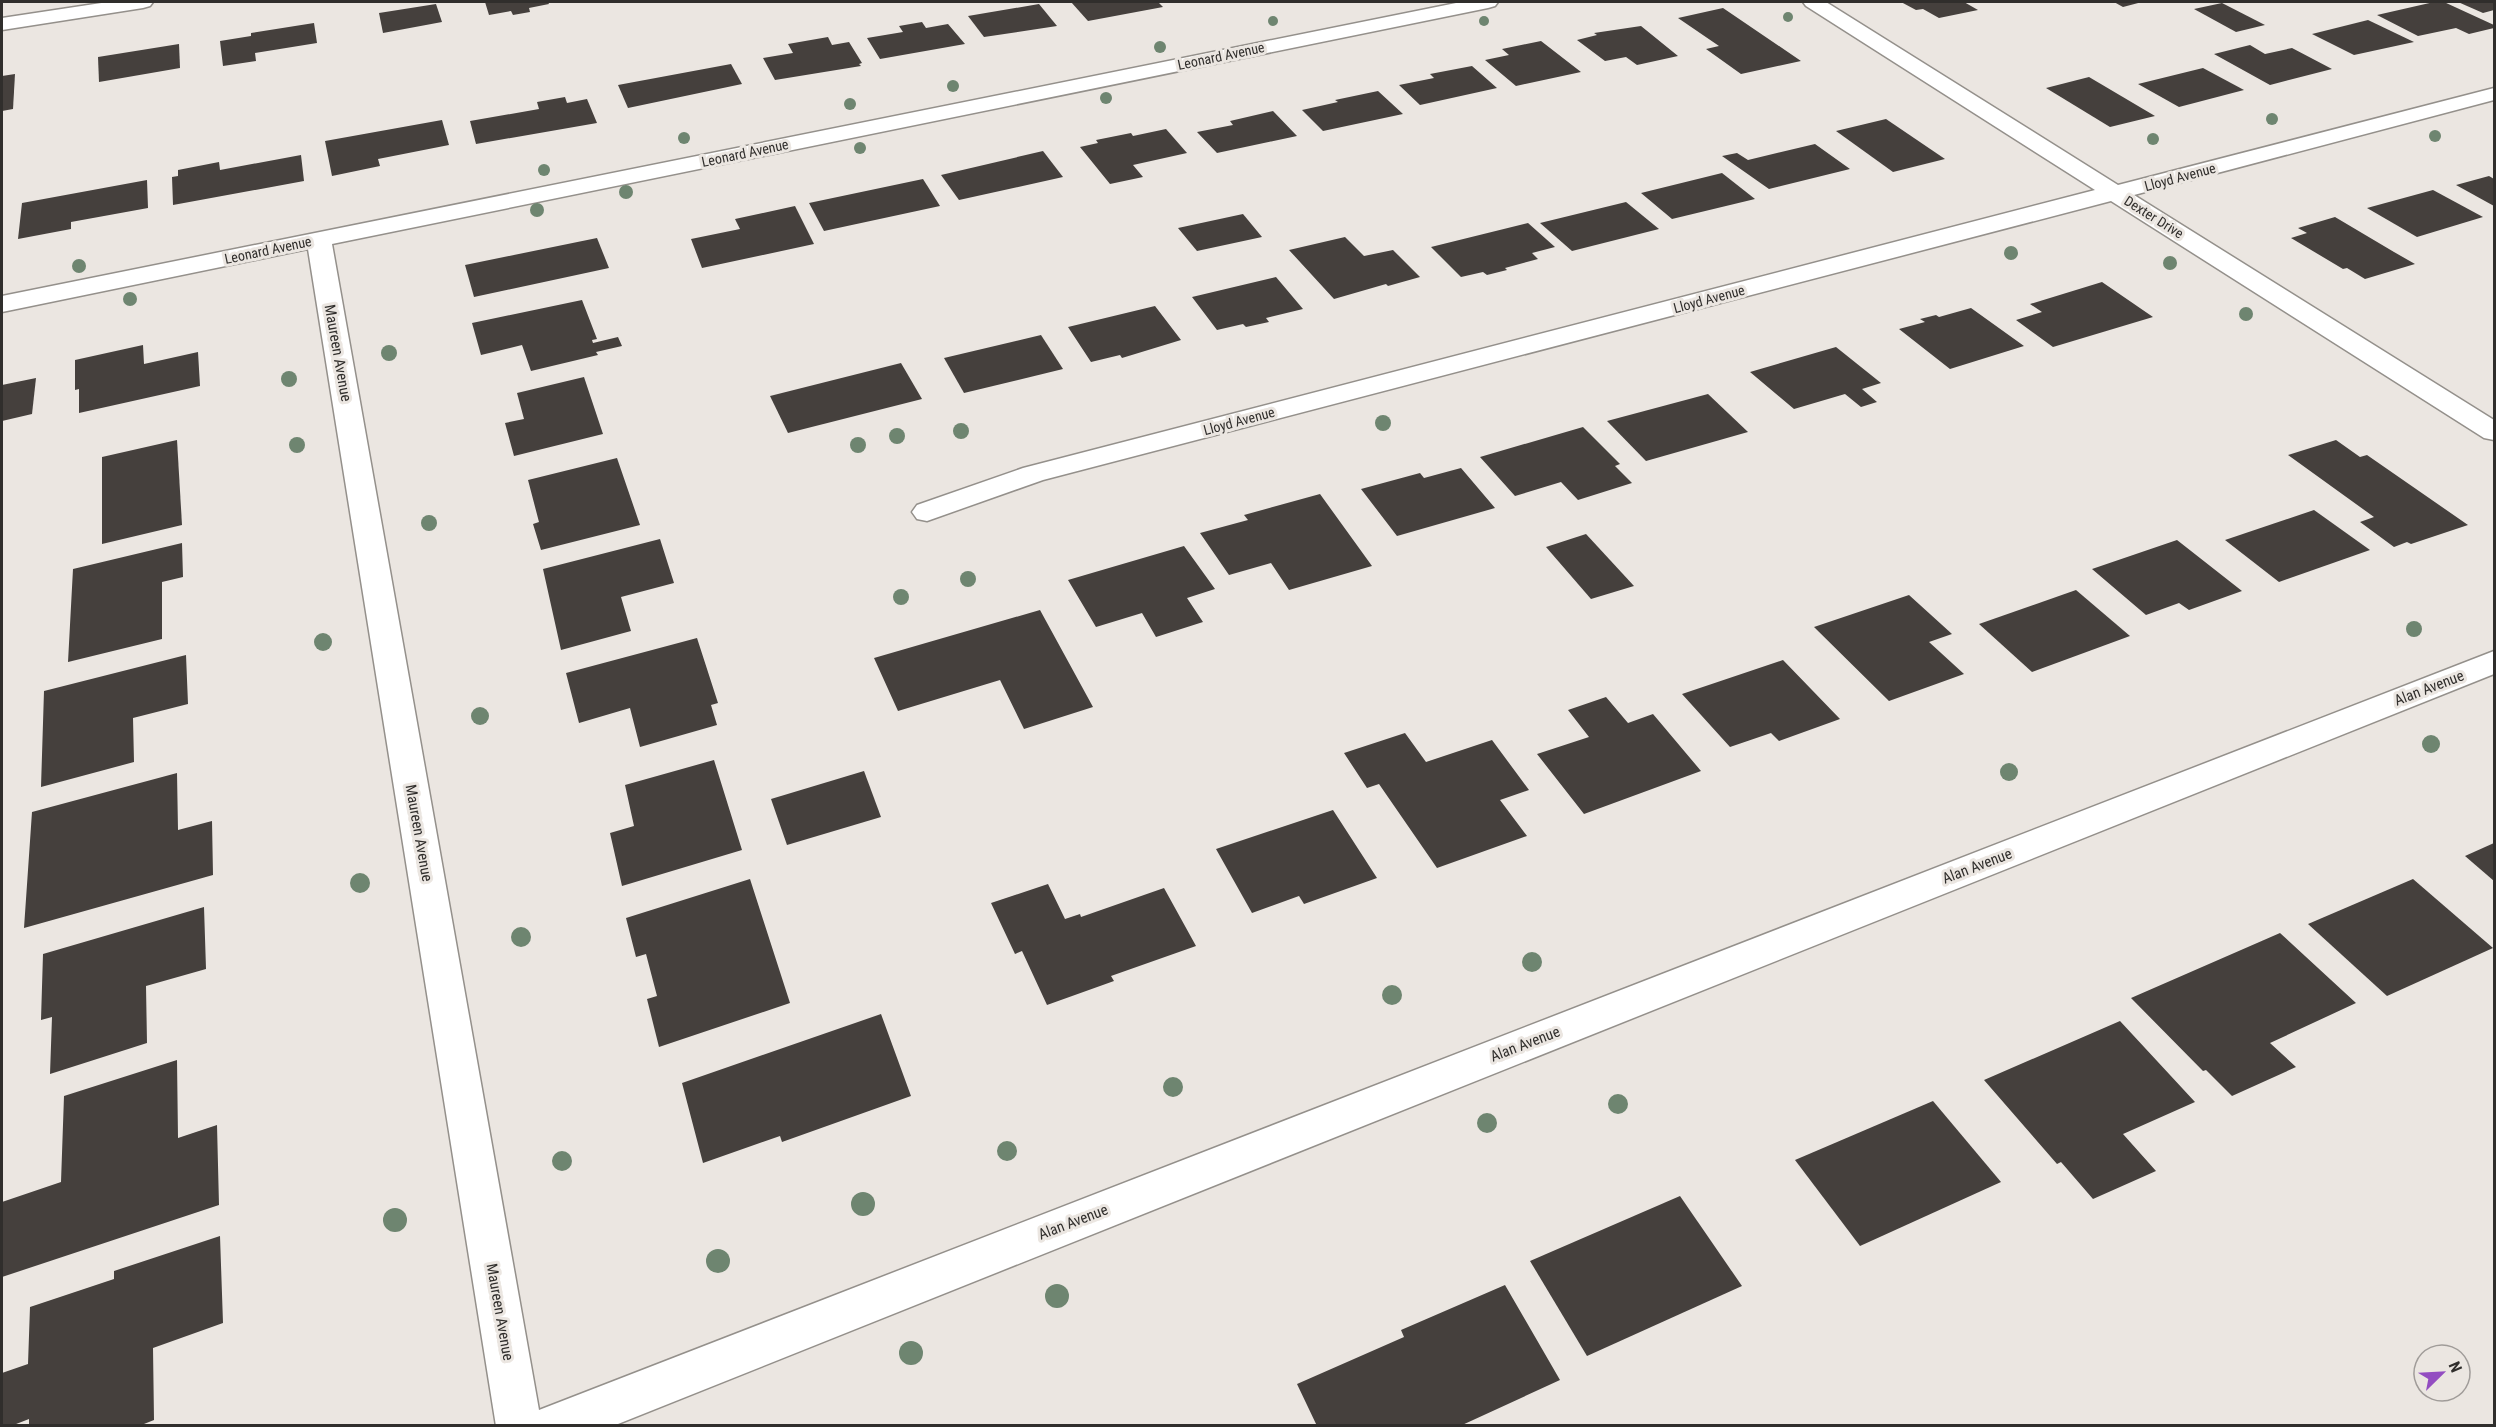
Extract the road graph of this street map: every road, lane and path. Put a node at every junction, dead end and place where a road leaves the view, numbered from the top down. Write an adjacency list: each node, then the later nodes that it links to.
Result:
1 (143, 2): 4 (street)
2 (1488, 2): 7 (street, Leonard Avenue)
3 (1813, 2): 6 (street, Dexter Drive)
4 (2, 24)
5 (2494, 94): 6 (street, Lloyd Avenue)
6 (2117, 194): 9 (street, Dexter Drive); 10 (street, Lloyd Avenue)
7 (319, 240): 8 (street, Leonard Avenue); 12 (street, Maureen Avenue)
8 (2, 304)
9 (2494, 432)
10 (927, 512)
11 (2494, 662): 13 (street, Alan Avenue)
12 (519, 1425)
13 (555, 1425)

